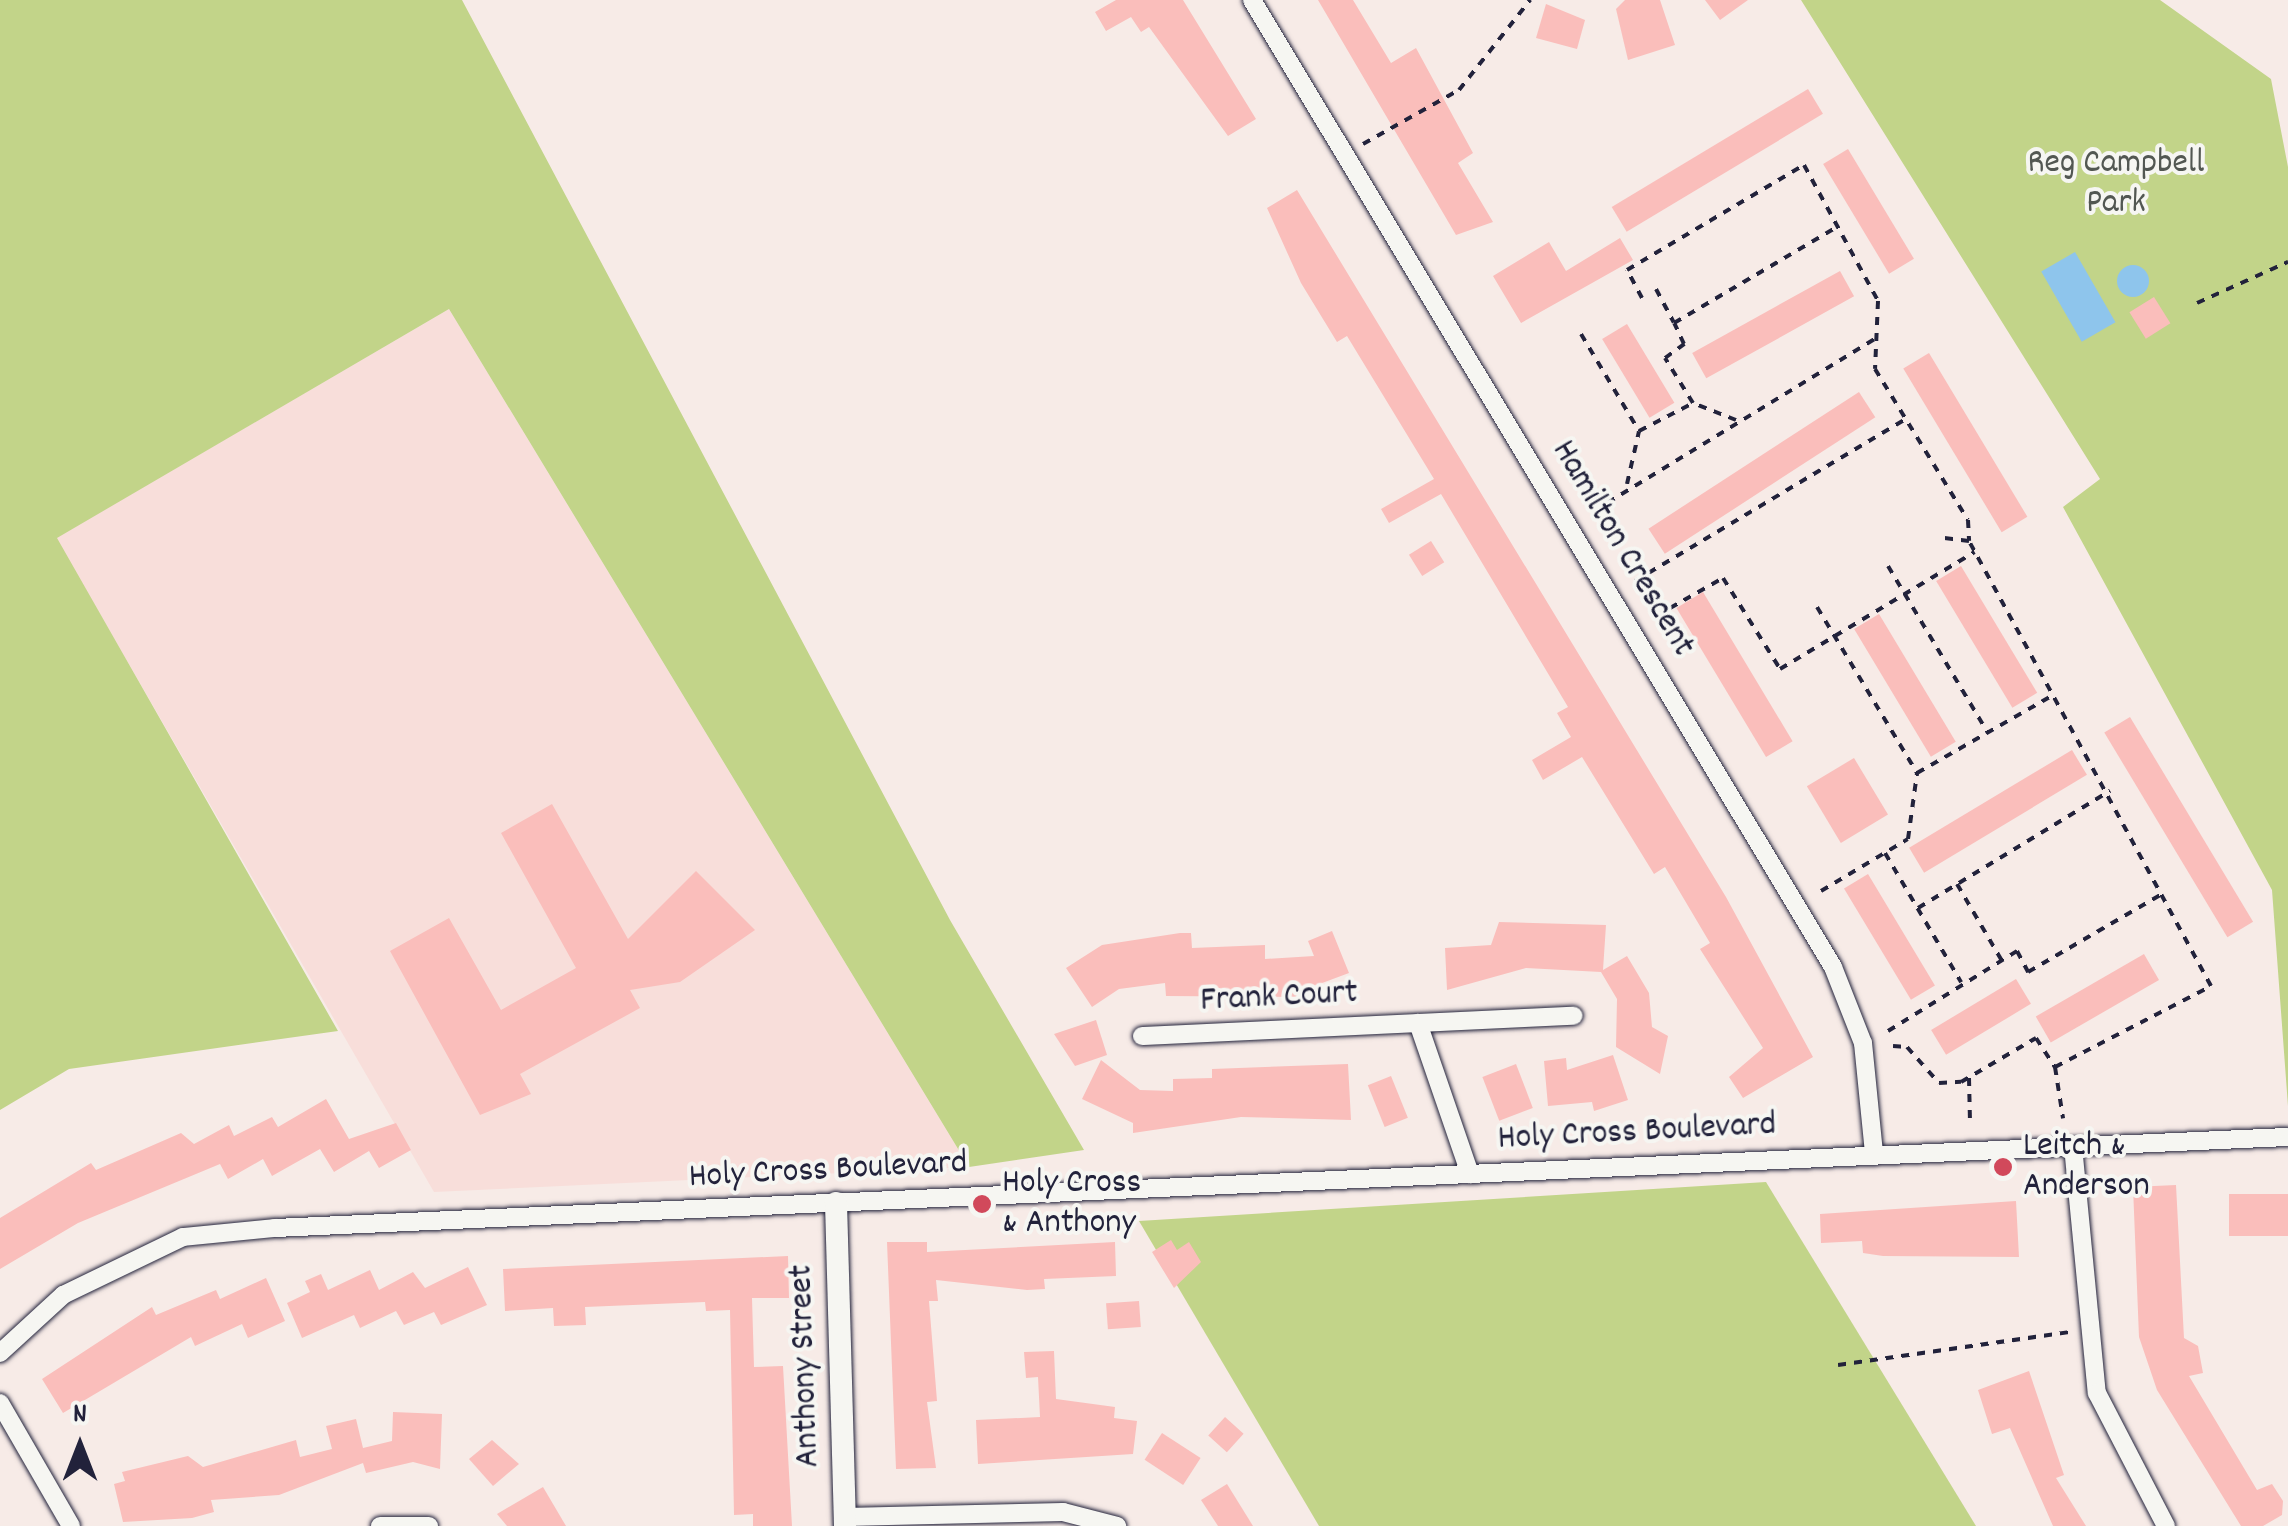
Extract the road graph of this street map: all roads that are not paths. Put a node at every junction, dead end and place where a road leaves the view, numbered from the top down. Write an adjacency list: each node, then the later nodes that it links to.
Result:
1 (1252, 0): 7 (street, Hamilton Crescent)
2 (1574, 1016): 3 (street, Frank Court)
3 (1418, 1023): 4 (street, Frank Court); 8 (street)
4 (1142, 1036)
5 (2288, 1137): 6 (street, Holy Cross Boulevard)
6 (2073, 1146): 7 (street, Holy Cross Boulevard); 17 (street)
7 (1874, 1154): 8 (street, Holy Cross Boulevard)
8 (1470, 1174): 9 (street, Holy Cross Boulevard)
9 (836, 1203): 10 (street, Holy Cross Boulevard); 12 (street, Anthony Street)
10 (0, 1352)
11 (0, 1402): 13 (street)
12 (845, 1521): 16 (street)
13 (70, 1526)
14 (380, 1526): 15 (street)
15 (429, 1526)
16 (1117, 1526)
17 (2166, 1526)

